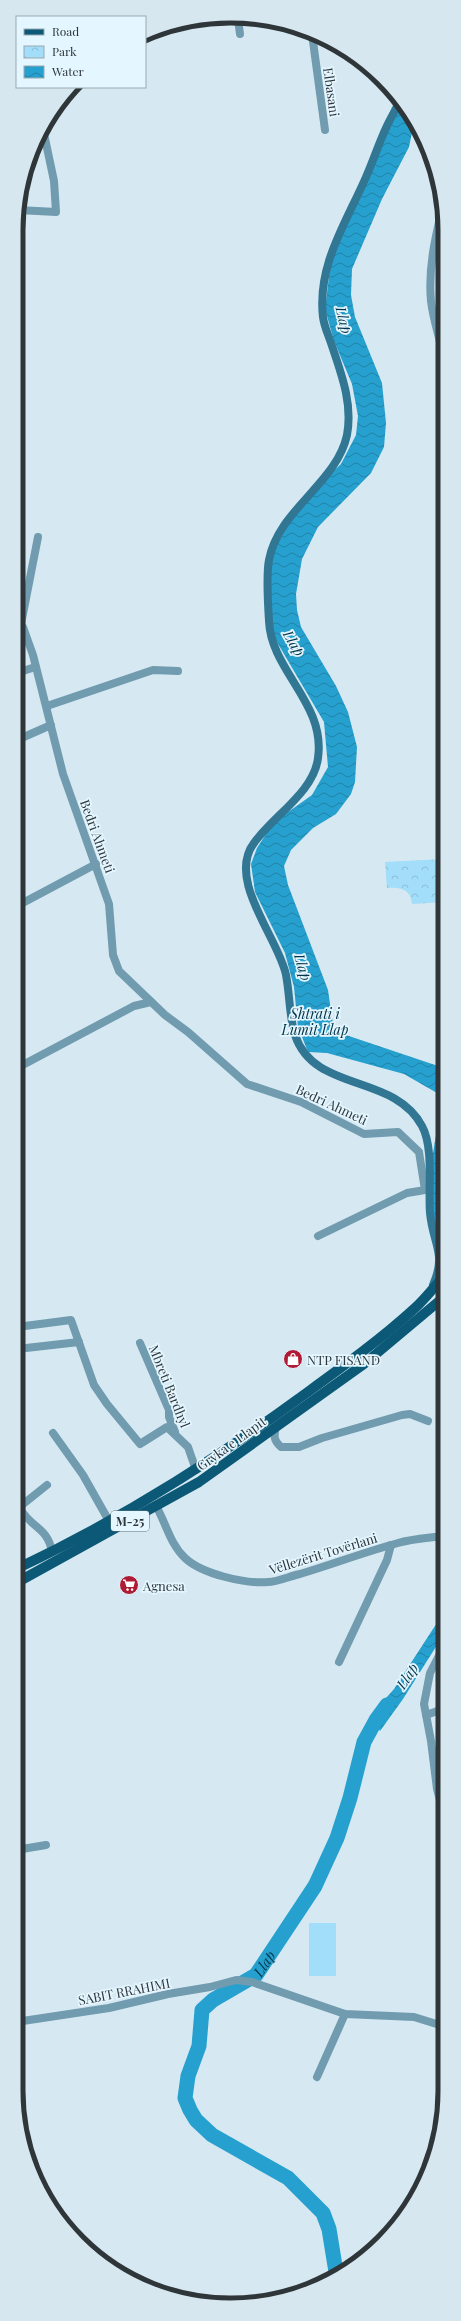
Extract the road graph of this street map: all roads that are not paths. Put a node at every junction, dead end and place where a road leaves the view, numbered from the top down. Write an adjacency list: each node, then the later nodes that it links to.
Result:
1 (239, 23): 2 (street)
2 (240, 34)
3 (313, 40): 5 (street, Elbasani)
4 (397, 107): 24 (main road)
5 (325, 130)
6 (45, 138): 7 (street)
7 (24, 210)
8 (438, 228): 9 (street)
9 (438, 333)
10 (38, 537): 11 (street)
11 (23, 605)
12 (23, 632): 13 (street, Bedri Ahmeti)
13 (35, 667): 14 (street); 16 (street, Bedri Ahmeti)
14 (23, 671)
15 (178, 671): 16 (street)
16 (48, 706): 17 (street, Bedri Ahmeti)
17 (51, 724): 18 (street); 19 (street, Bedri Ahmeti)
18 (23, 737)
19 (96, 864): 20 (street); 21 (street, Bedri Ahmeti)
20 (23, 903)
21 (151, 1002): 22 (street); 23 (street, Bedri Ahmeti)
22 (23, 1065)
23 (318, 1236)
24 (438, 1249)
25 (438, 1280): 32 (main road, Gryka e Llapit / M-25)
26 (438, 1302): 32 (main road, Gryka e Llapit / M-25)
27 (23, 1326): 28 (street, Mbreti Bardhyl)
28 (79, 1342): 30 (street); 34 (street, Mbreti Bardhyl)
29 (140, 1343): 34 (street, Mbreti Bardhyl)
30 (26, 1348)
31 (428, 1420): 32 (street)
32 (274, 1424): 35 (main road, Gryka e Llapit / M-25)
33 (52, 1433): 41 (street)
34 (179, 1438): 36 (street, Mbreti Bardhyl)
35 (236, 1449): 36 (main road, Gryka e Llapit / M-25); 39 (main road, Gryka e Llapit / M-25)
36 (196, 1470): 41 (main road, Gryka e Llapit / M-25)
37 (47, 1485): 38 (street)
38 (23, 1504)
39 (156, 1506): 43 (street, Vëllezërit Tovërlani); 46 (main road, Gryka e Llapit / M-25)
40 (23, 1512): 44 (street)
41 (109, 1521): 44 (main road, Gryka e Llapit / M-25)
42 (438, 1537): 43 (street, Vëllezërit Tovërlani)
43 (391, 1545): 48 (street, Vëllezërit Tovërlani)
44 (52, 1552): 45 (main road, Gryka e Llapit / M-25)
45 (23, 1566)
46 (23, 1579)
47 (438, 1660): 50 (street)
48 (339, 1662)
49 (438, 1711): 50 (street)
50 (426, 1715): 51 (street)
51 (438, 1772)
52 (46, 1845): 53 (street)
53 (23, 1849)
54 (345, 2014): 55 (street, SABIT RRAHIMI); 56 (street); 57 (street)
55 (23, 2021)
56 (438, 2024)
57 (317, 2077)

